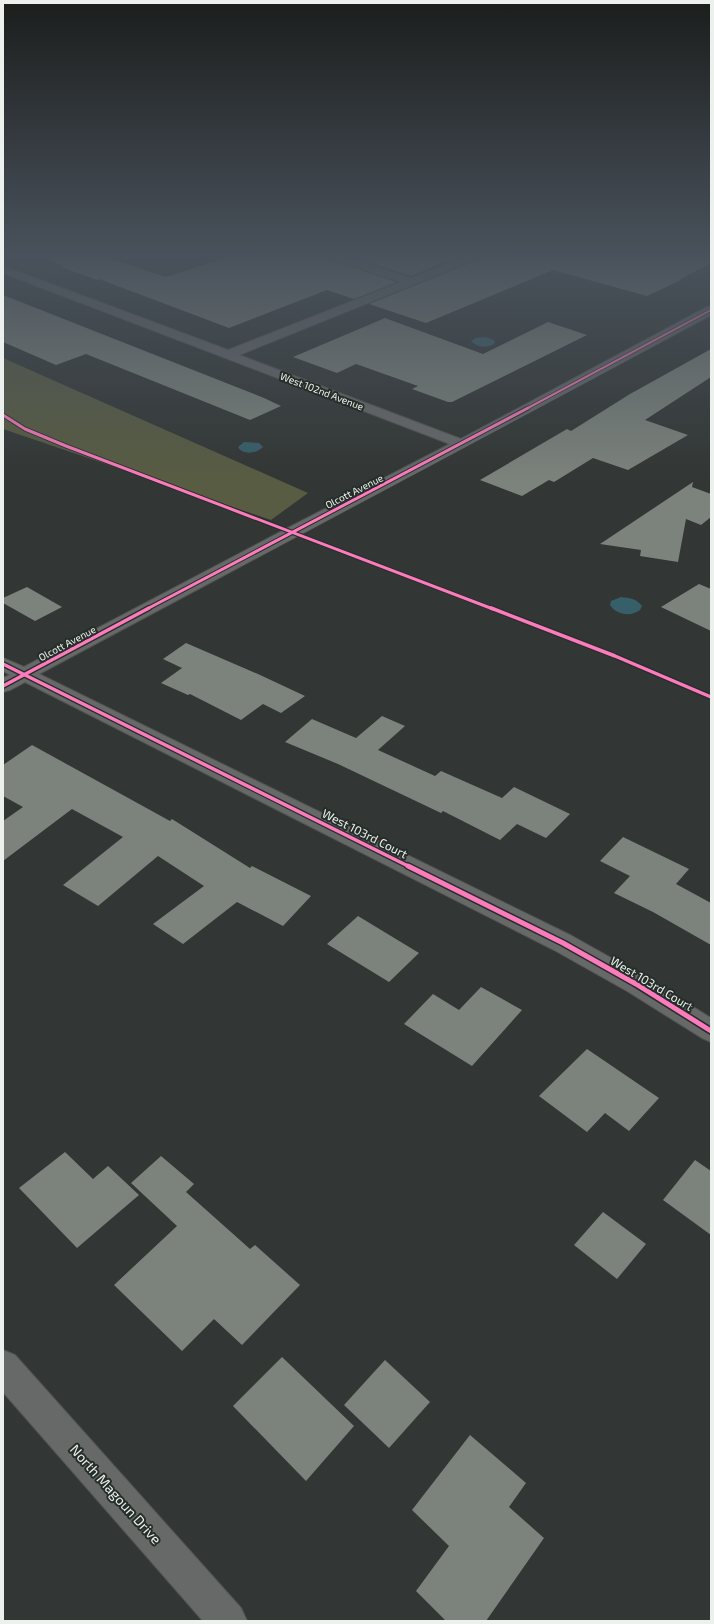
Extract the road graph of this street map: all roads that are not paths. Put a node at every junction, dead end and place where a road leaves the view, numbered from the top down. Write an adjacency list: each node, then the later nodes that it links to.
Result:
1 (158, 329): 4 (street, West 102nd Avenue)
2 (294, 329): 4 (street)
3 (680, 329): 5 (street, Olcott Avenue)
4 (227, 355): 5 (street, West 102nd Avenue)
5 (462, 444): 7 (street, Olcott Avenue)
6 (3, 664): 7 (street, West 103rd Court)
7 (24, 674): 8 (street, Olcott Avenue); 9 (street, West 103rd Court)
8 (3, 686)
9 (711, 1031)
10 (3, 1367): 11 (street, North Magoun Drive)
11 (228, 1621)

